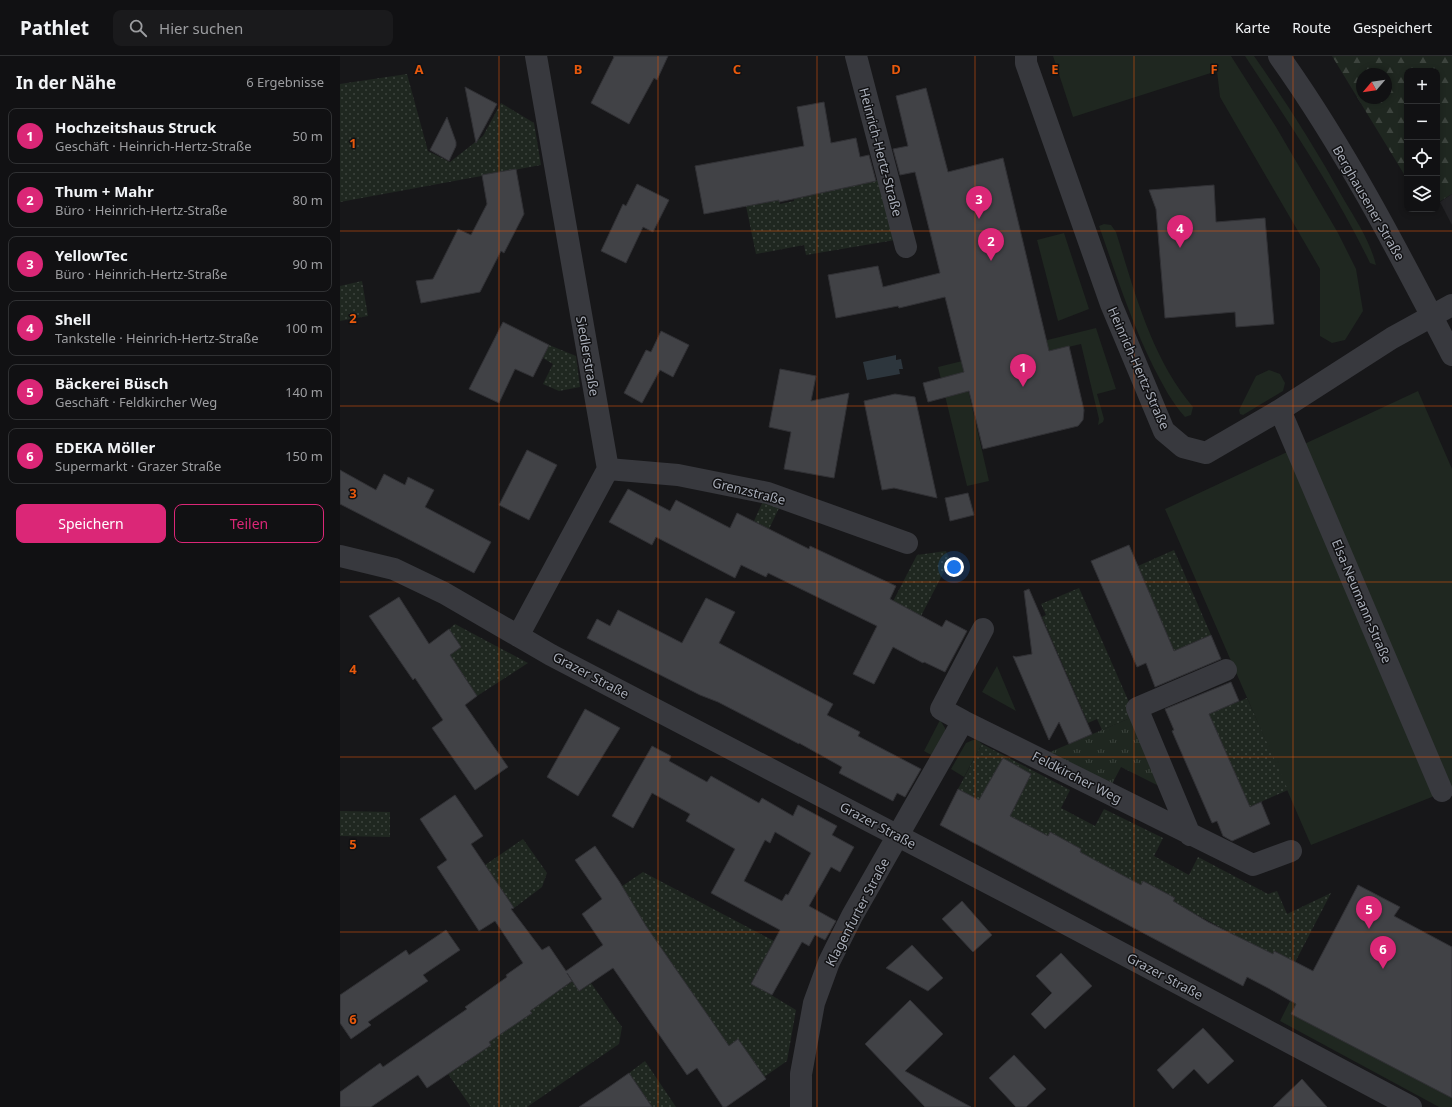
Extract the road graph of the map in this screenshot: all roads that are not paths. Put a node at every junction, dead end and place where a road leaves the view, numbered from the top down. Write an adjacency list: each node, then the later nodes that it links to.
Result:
1 (536, 56): 10 (street, Siedlerstraße)
2 (856, 56): 5 (street, Heinrich-Hertz-Straße)
3 (1026, 56): 9 (street, Heinrich-Hertz-Straße)
4 (1279, 56): 7 (street, Berghausener Straße)
5 (906, 247)
6 (1452, 305): 7 (street, Heinrich-Hertz-Straße)
7 (1431, 315): 8 (street, Berghausener Straße); 9 (street, Heinrich-Hertz-Straße)
8 (1452, 355)
9 (1280, 410): 17 (street, Elsa-Neumann-Straße)
10 (608, 469): 11 (street, Grenzstraße); 14 (street)
11 (907, 543)
12 (340, 556): 14 (street, Grazer Straße)
13 (983, 629): 16 (street, Feldkircher Weg)
14 (518, 636): 18 (street, Grazer Straße)
15 (1226, 670): 19 (street)
16 (963, 721): 18 (street); 19 (street, Feldkircher Weg)
17 (1442, 791)
18 (898, 835): 21 (street, Klagenfurter Straße); 22 (street, Grazer Straße)
19 (1190, 835): 20 (street, Feldkircher Weg)
20 (1291, 851)
21 (801, 1107)
22 (1411, 1107)

